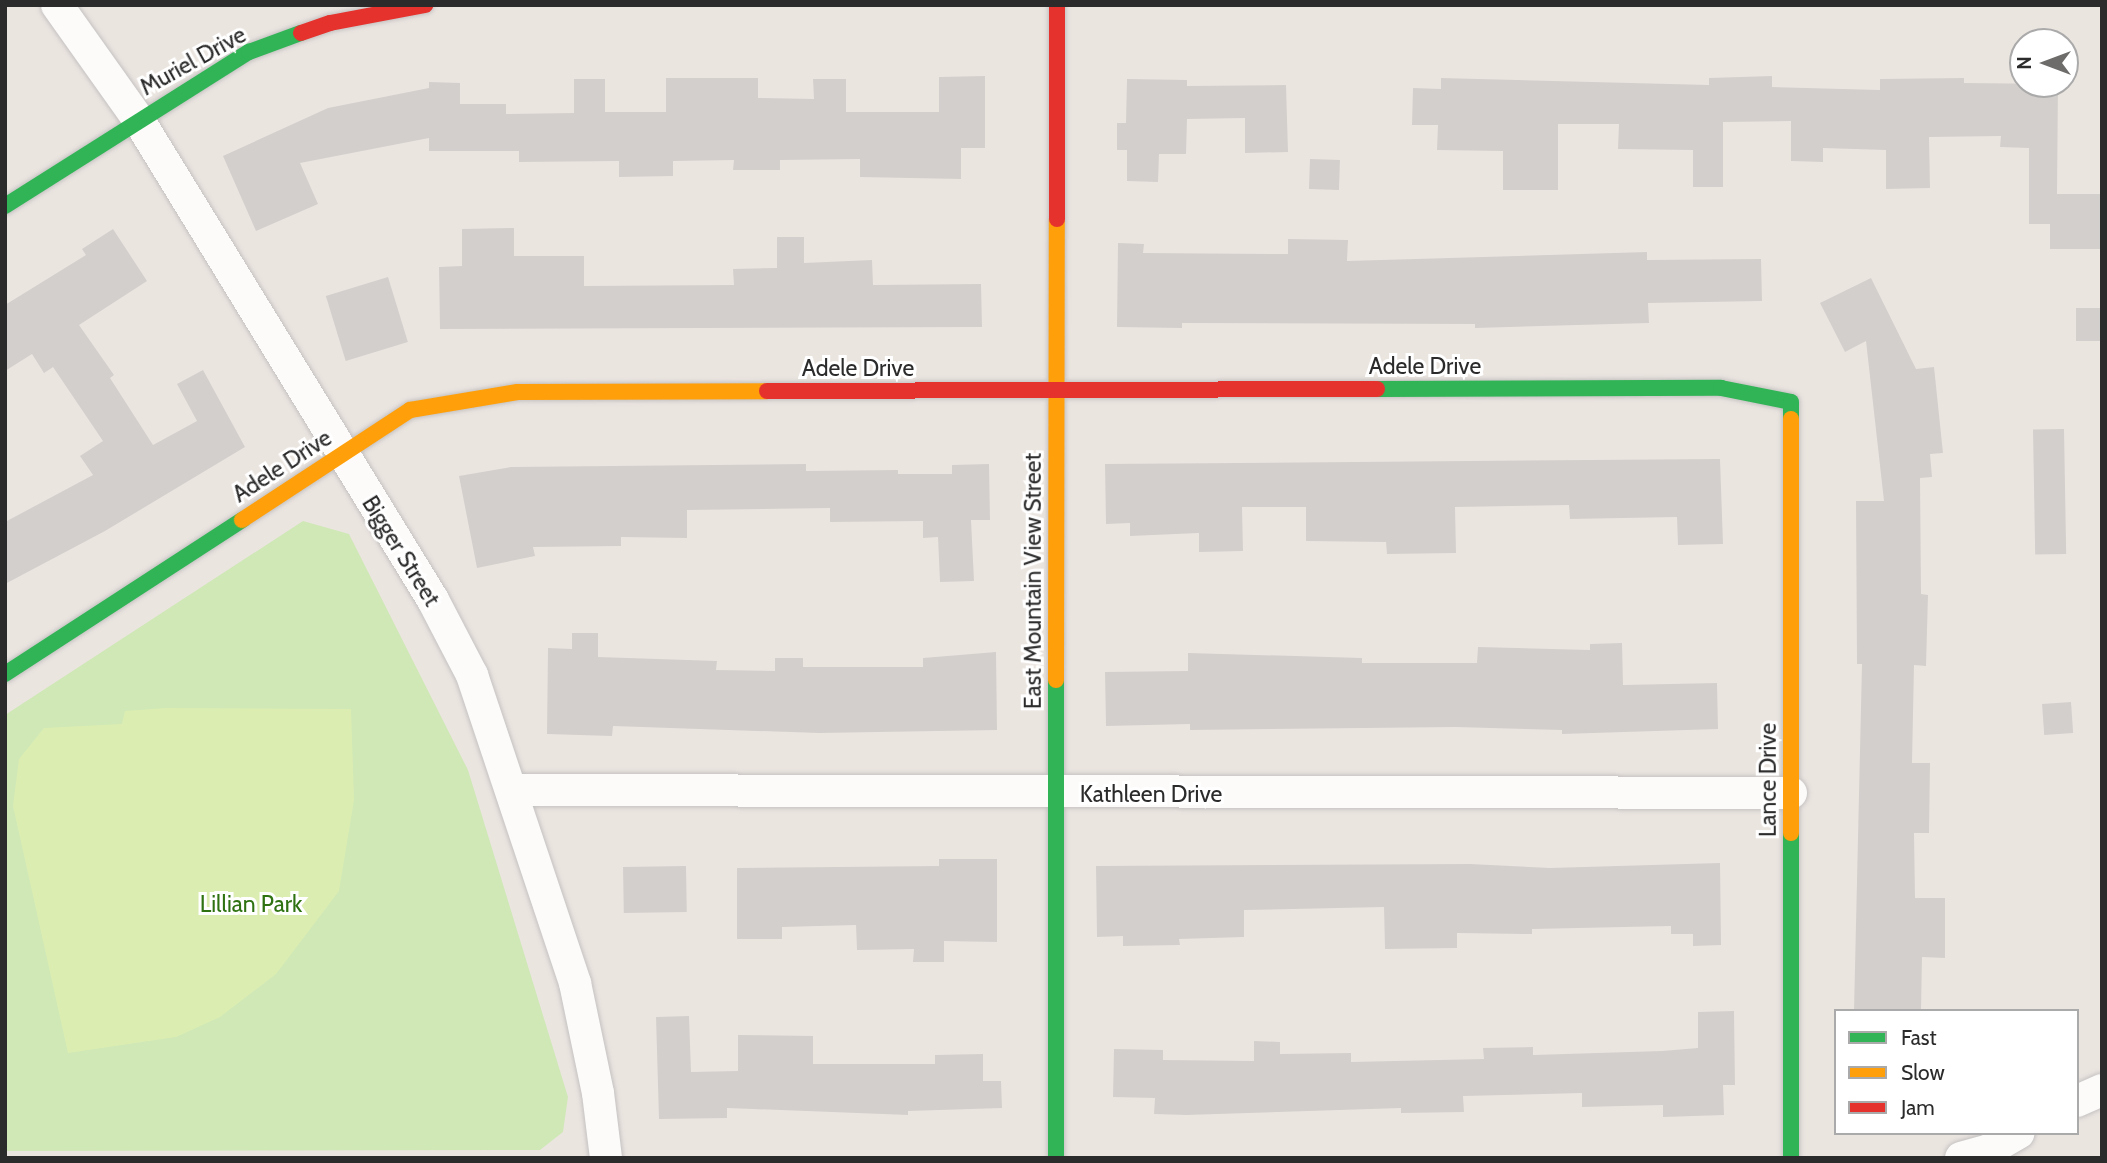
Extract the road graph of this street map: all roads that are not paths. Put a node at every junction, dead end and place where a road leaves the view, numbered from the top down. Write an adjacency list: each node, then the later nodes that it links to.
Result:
1 (57, 5): 4 (street, Bigger Street)
2 (425, 5): 4 (street, Muriel Drive)
3 (1057, 5): 6 (street, East Mountain View Street)
4 (138, 118): 5 (street, Muriel Drive); 8 (street, Bigger Street)
5 (5, 206)
6 (1057, 389): 7 (street, Adele Drive); 8 (street, Adele Drive); 12 (street, East Mountain View Street)
7 (1791, 402): 11 (street, Lance Drive)
8 (341, 455): 9 (street, Adele Drive); 10 (street, Bigger Street)
9 (5, 674)
10 (512, 790): 12 (street, Kathleen Drive); 16 (street, Bigger Street)
11 (1791, 793): 12 (street, Kathleen Drive); 18 (street, Lance Drive)
12 (1054, 794): 17 (street, East Mountain View Street)
13 (2102, 1090): 14 (street)
14 (2079, 1100)
15 (2015, 1135): 19 (street)
16 (606, 1158)
17 (1056, 1158)
18 (1791, 1158)
19 (1961, 1158)

